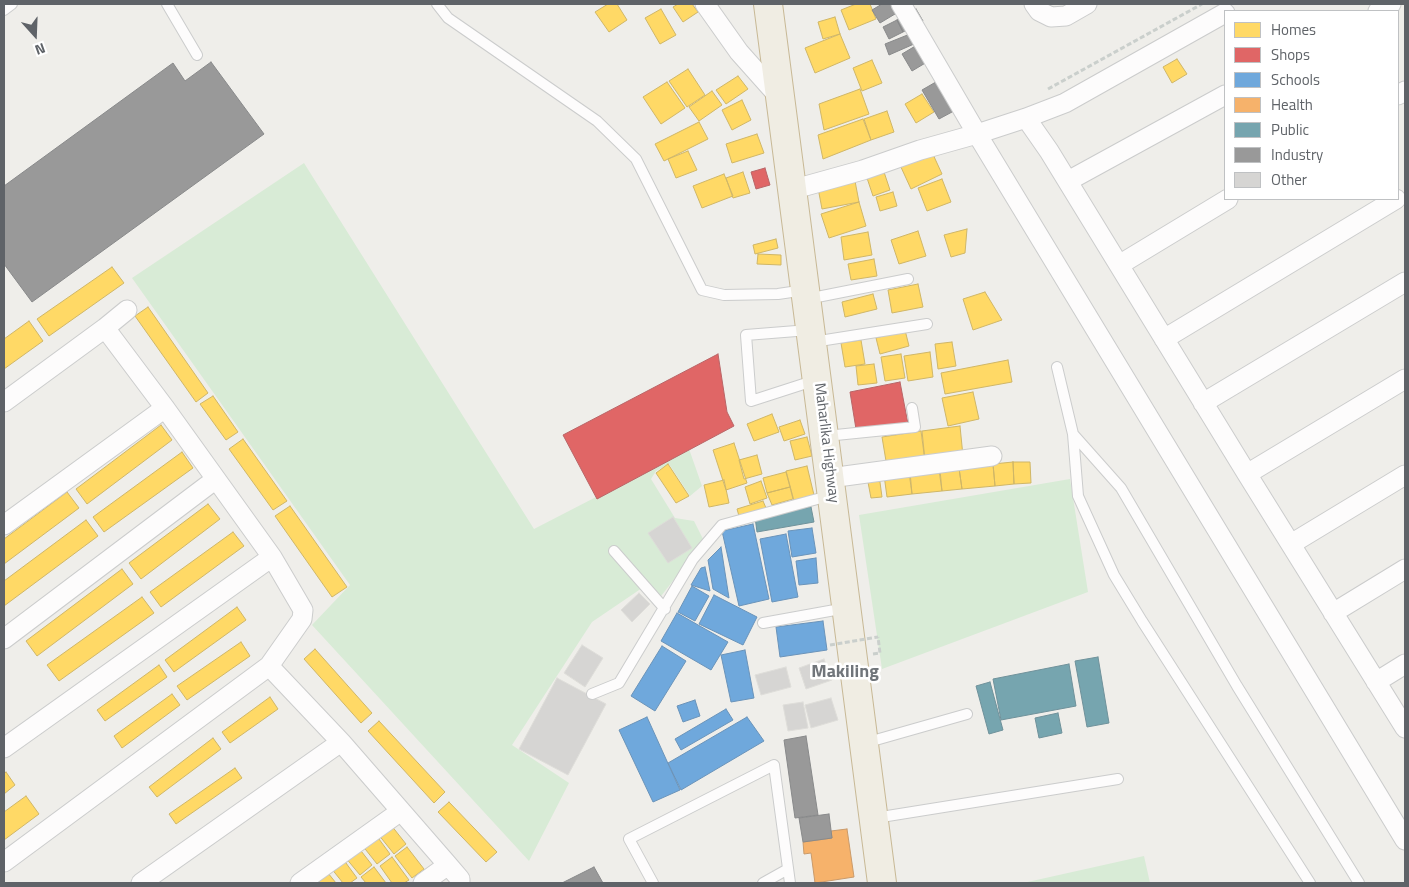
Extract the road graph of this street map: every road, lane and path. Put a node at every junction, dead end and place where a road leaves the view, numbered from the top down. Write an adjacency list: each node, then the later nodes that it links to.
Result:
1 (12, 4): 11 (lane)
2 (167, 4): 15 (lane)
3 (437, 4): 27 (lane)
4 (705, 4): 17 (street)
5 (768, 4): 17 (highway, Maharlika Highway)
6 (901, 4): 19 (street)
7 (1034, 4): 8 (street)
8 (1087, 4)
9 (1241, 4): 12 (street)
10 (1391, 4): 13 (street)
11 (4, 10)
12 (1230, 10)
13 (1380, 10)
14 (1224, 13): 18 (street)
15 (198, 55)
16 (1224, 96): 20 (street)
17 (780, 98): 21 (highway, Maharlika Highway)
18 (1026, 118): 19 (street); 20 (street)
19 (977, 134): 21 (street); 71 (street)
20 (1068, 181): 24 (street)
21 (791, 190): 27 (highway, Maharlika Highway)
22 (1226, 200): 24 (street)
23 (1394, 200): 32 (street)
24 (1119, 265): 32 (street)
25 (908, 279): 27 (lane)
26 (1405, 282): 37 (street)
27 (806, 294): 31 (highway, Maharlika Highway)
28 (127, 310): 30 (street)
29 (927, 324): 31 (lane)
30 (105, 328): 36 (street); 38 (street)
31 (811, 336): 34 (highway, Maharlika Highway); 34 (lane)
32 (1164, 339): 37 (street)
33 (1057, 367): 40 (lane)
34 (818, 380): 41 (highway, Maharlika Highway)
35 (1405, 380): 43 (street)
36 (4, 402)
37 (1203, 403): 43 (street)
38 (165, 408): 45 (street); 47 (street)
39 (912, 408): 41 (lane)
40 (1073, 434): 83 (lane); 84 (lane)
41 (824, 436): 46 (highway, Maharlika Highway)
42 (992, 456): 46 (street)
43 (1247, 474): 48 (street)
44 (1405, 474): 48 (street)
45 (216, 479): 50 (street); 56 (street)
46 (831, 486): 52 (highway, Maharlika Highway); 53 (lane)
47 (4, 525)
48 (1291, 544): 54 (street)
49 (614, 551): 53 (lane)
50 (272, 557): 60 (street); 67 (street)
51 (1405, 569): 54 (street)
52 (847, 608): 55 (lane); 66 (highway, Maharlika Highway)
53 (664, 609): 62 (lane)
54 (1333, 613): 61 (street)
55 (763, 623)
56 (4, 639)
57 (830, 645): 58 (path, bridge)
58 (880, 653)
59 (1405, 664): 61 (street)
60 (269, 666): 65 (street); 72 (street)
61 (1376, 682): 64 (street)
62 (592, 694)
63 (968, 714): 66 (lane)
64 (1405, 728)
65 (341, 742): 69 (street); 75 (street)
66 (864, 743): 70 (highway, Maharlika Highway)
67 (4, 748)
68 (1118, 779): 70 (lane)
69 (401, 811): 73 (street); 76 (street)
70 (873, 818): 82 (highway, Maharlika Highway)
71 (1405, 840)
72 (4, 862)
73 (448, 865): 77 (street); 78 (street)
74 (788, 869): 79 (lane); 80 (lane); 81 (lane)
75 (141, 883)
76 (300, 883)
77 (423, 883)
78 (460, 883)
79 (653, 883)
80 (763, 883)
81 (790, 883)
82 (882, 883)
83 (1310, 883)
84 (1359, 883)

